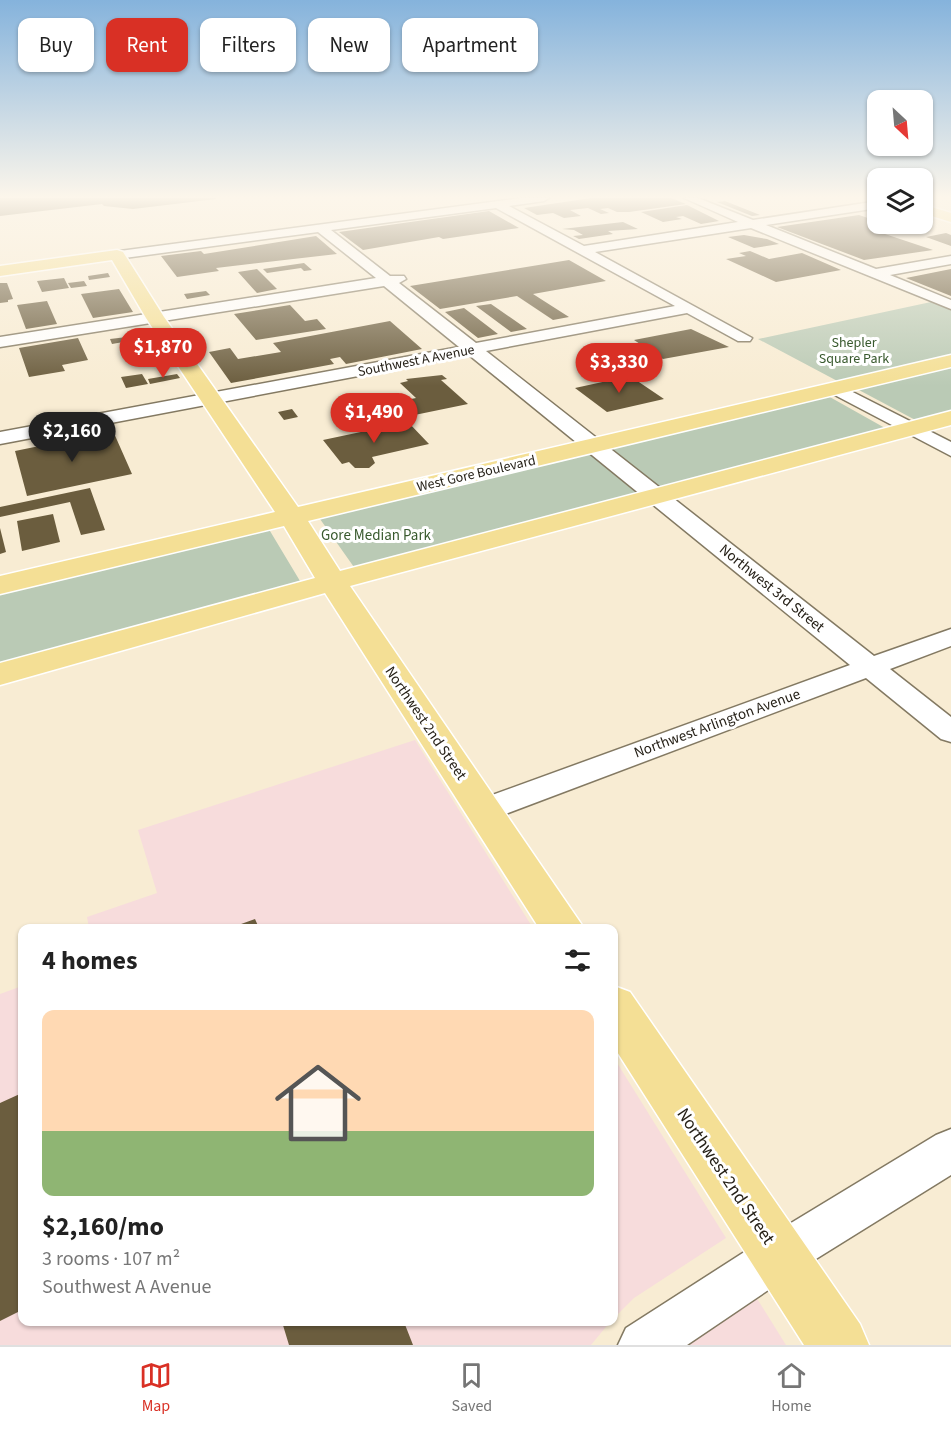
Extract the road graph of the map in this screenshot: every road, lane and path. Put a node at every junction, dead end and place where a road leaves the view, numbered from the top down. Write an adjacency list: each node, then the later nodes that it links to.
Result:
1 (75, 261): 7 (main road)
2 (120, 261): 13 (main road, Northwest 2nd Street)
3 (362, 261): 10 (street, Northwest 3rd Street)
4 (603, 261): 12 (street)
5 (841, 261): 8 (street)
6 (947, 261): 8 (street)
7 (1, 271)
8 (873, 274): 11 (street)
9 (406, 278): 10 (street)
10 (387, 281): 13 (street); 16 (street, Northwest 3rd Street)
11 (951, 305)
12 (690, 308): 14 (street); 16 (street, Southwest A Avenue)
13 (155, 318): 15 (street); 19 (main road, Northwest 2nd Street)
14 (744, 338)
15 (0, 342)
16 (471, 349): 19 (street, Southwest A Avenue); 23 (street, Northwest 3rd Street)
17 (951, 361): 18 (main road, West Gore Boulevard)
18 (836, 388): 21 (street); 23 (main road, West Gore Boulevard)
19 (211, 398): 22 (street, Southwest A Avenue); 26 (main road, Northwest 2nd Street)
20 (951, 418): 21 (main road)
21 (910, 429): 24 (street); 25 (main road)
22 (0, 438)
23 (591, 446): 25 (street, Northwest 3rd Street); 26 (main road, West Gore Boulevard)
24 (951, 450)
25 (656, 495): 27 (main road); 30 (street, Northwest 3rd Street)
26 (292, 517): 27 (main road, Northwest 2nd Street); 28 (main road, West Gore Boulevard)
27 (332, 582): 31 (main road); 33 (main road, Northwest 2nd Street)
28 (0, 585)
29 (951, 637): 30 (street, Northwest Arlington Avenue)
30 (870, 667): 32 (street, Northwest 3rd Street); 33 (street, Northwest Arlington Avenue)
31 (0, 674)
32 (951, 732)
33 (484, 810): 34 (main road, Northwest 2nd Street)
34 (559, 924)
35 (618, 1013): 37 (main road, Northwest 2nd Street)
36 (951, 1150): 37 (street)
37 (779, 1256): 38 (street); 39 (main road, Northwest 2nd Street)
38 (643, 1345)
39 (839, 1345)

